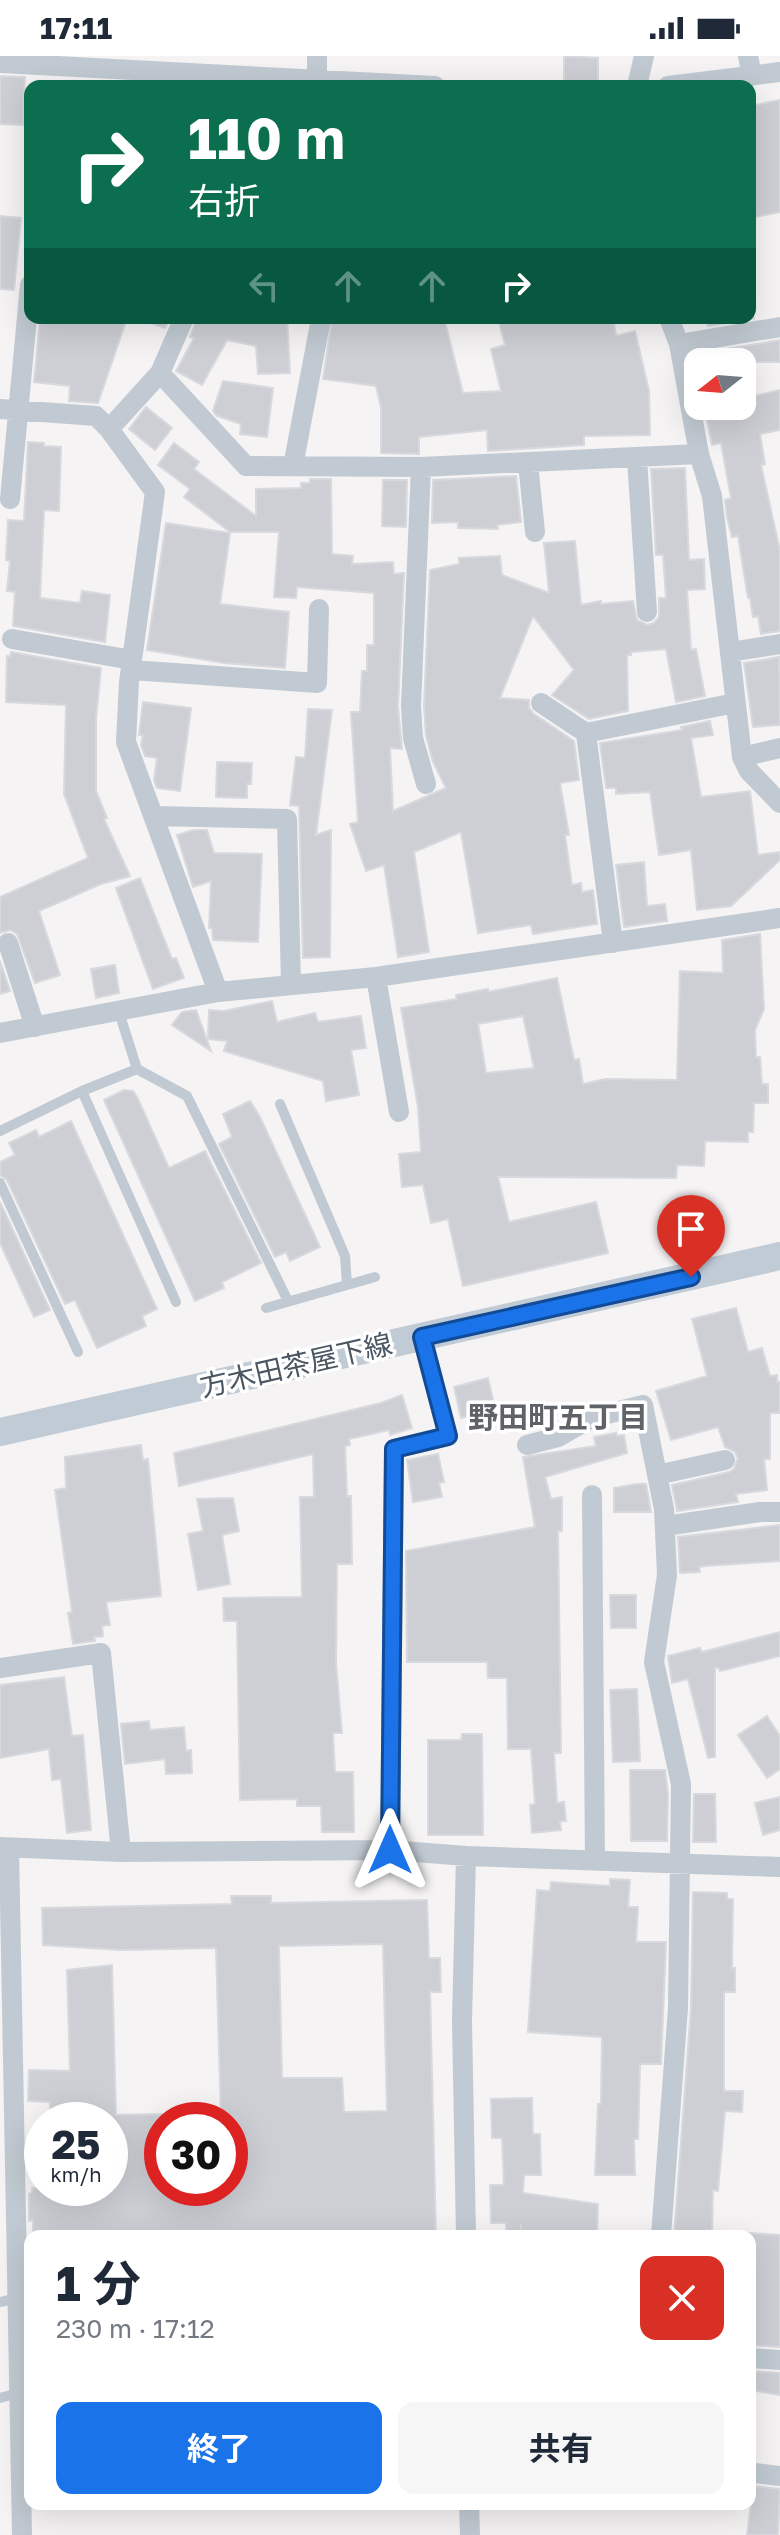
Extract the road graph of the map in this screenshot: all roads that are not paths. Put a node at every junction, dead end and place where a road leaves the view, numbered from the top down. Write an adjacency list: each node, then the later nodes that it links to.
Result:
1 (317, 56): 9 (street)
2 (644, 56): 13 (street)
3 (0, 63): 8 (street)
4 (226, 65): 6 (street); 10 (street)
5 (750, 66): 7 (street); 14 (street)
6 (107, 70): 8 (street)
7 (780, 72)
8 (51, 76)
9 (317, 79): 11 (street); 12 (street)
10 (274, 80)
11 (305, 80)
12 (331, 80)
13 (638, 80)
14 (712, 80)
15 (24, 321): 22 (street)
16 (181, 324): 21 (street)
17 (320, 324): 27 (street)
18 (671, 324): 20 (street)
19 (780, 327): 20 (street)
20 (679, 344): 24 (street)
21 (160, 373): 23 (street); 27 (street)
22 (9, 410): 23 (street); 29 (street)
23 (109, 429): 36 (street)
24 (699, 454): 25 (street); 35 (street)
25 (637, 458): 26 (street); 32 (street)
26 (528, 463): 28 (street); 30 (street)
27 (293, 466): 28 (street)
28 (421, 467): 42 (street)
29 (10, 499)
30 (535, 532)
31 (319, 609): 36 (street)
32 (647, 612)
33 (12, 639): 36 (street)
34 (780, 644): 35 (street)
35 (730, 652): 38 (street)
36 (132, 665): 44 (street)
37 (541, 703): 39 (street)
38 (735, 703): 39 (street); 41 (street)
39 (586, 733): 47 (street)
40 (780, 748): 41 (street)
41 (742, 757): 43 (street)
42 (426, 784)
43 (780, 803)
44 (154, 816): 49 (street); 50 (street)
45 (780, 918): 47 (street)
46 (8, 943): 52 (street)
47 (613, 943): 48 (street)
48 (376, 977): 49 (street); 57 (street)
49 (291, 984): 50 (street)
50 (218, 992): 51 (street)
51 (119, 1012): 52 (street); 54 (lane)
52 (35, 1027): 53 (street)
53 (0, 1033)
54 (137, 1069): 55 (lane); 63 (lane)
55 (82, 1091): 58 (lane); 64 (lane)
56 (280, 1104): 62 (lane)
57 (399, 1112)
58 (0, 1131)
59 (0, 1183): 67 (lane)
60 (780, 1256): 66 (street, 方木田茶屋下線)
61 (375, 1277): 62 (lane)
62 (347, 1284): 63 (lane)
63 (288, 1301): 65 (lane)
64 (176, 1302)
65 (266, 1308)
66 (422, 1337): 68 (street, 方木田茶屋下線); 77 (street)
67 (78, 1352)
68 (0, 1432)
69 (527, 1445): 71 (street)
70 (725, 1460): 71 (street)
71 (657, 1475): 74 (street)
72 (592, 1495): 80 (street)
73 (780, 1512): 74 (street)
74 (665, 1526): 81 (street)
75 (0, 1668): 78 (street)
76 (5, 1847): 78 (street); 83 (street)
77 (390, 1850): 78 (street); 79 (street)
78 (121, 1852)
79 (466, 1856): 80 (street); 84 (street)
80 (595, 1861): 81 (street)
81 (680, 1863): 82 (street); 85 (street)
82 (780, 1867)
83 (7, 2088): 86 (street)
84 (466, 2230)
85 (661, 2230)
86 (9, 2300): 89 (street)
87 (756, 2358): 88 (street)
88 (780, 2360)
89 (10, 2395): 93 (street)
90 (756, 2473): 91 (street)
91 (780, 2476)
92 (469, 2510): 94 (street)
93 (22, 2535)
94 (470, 2535)

